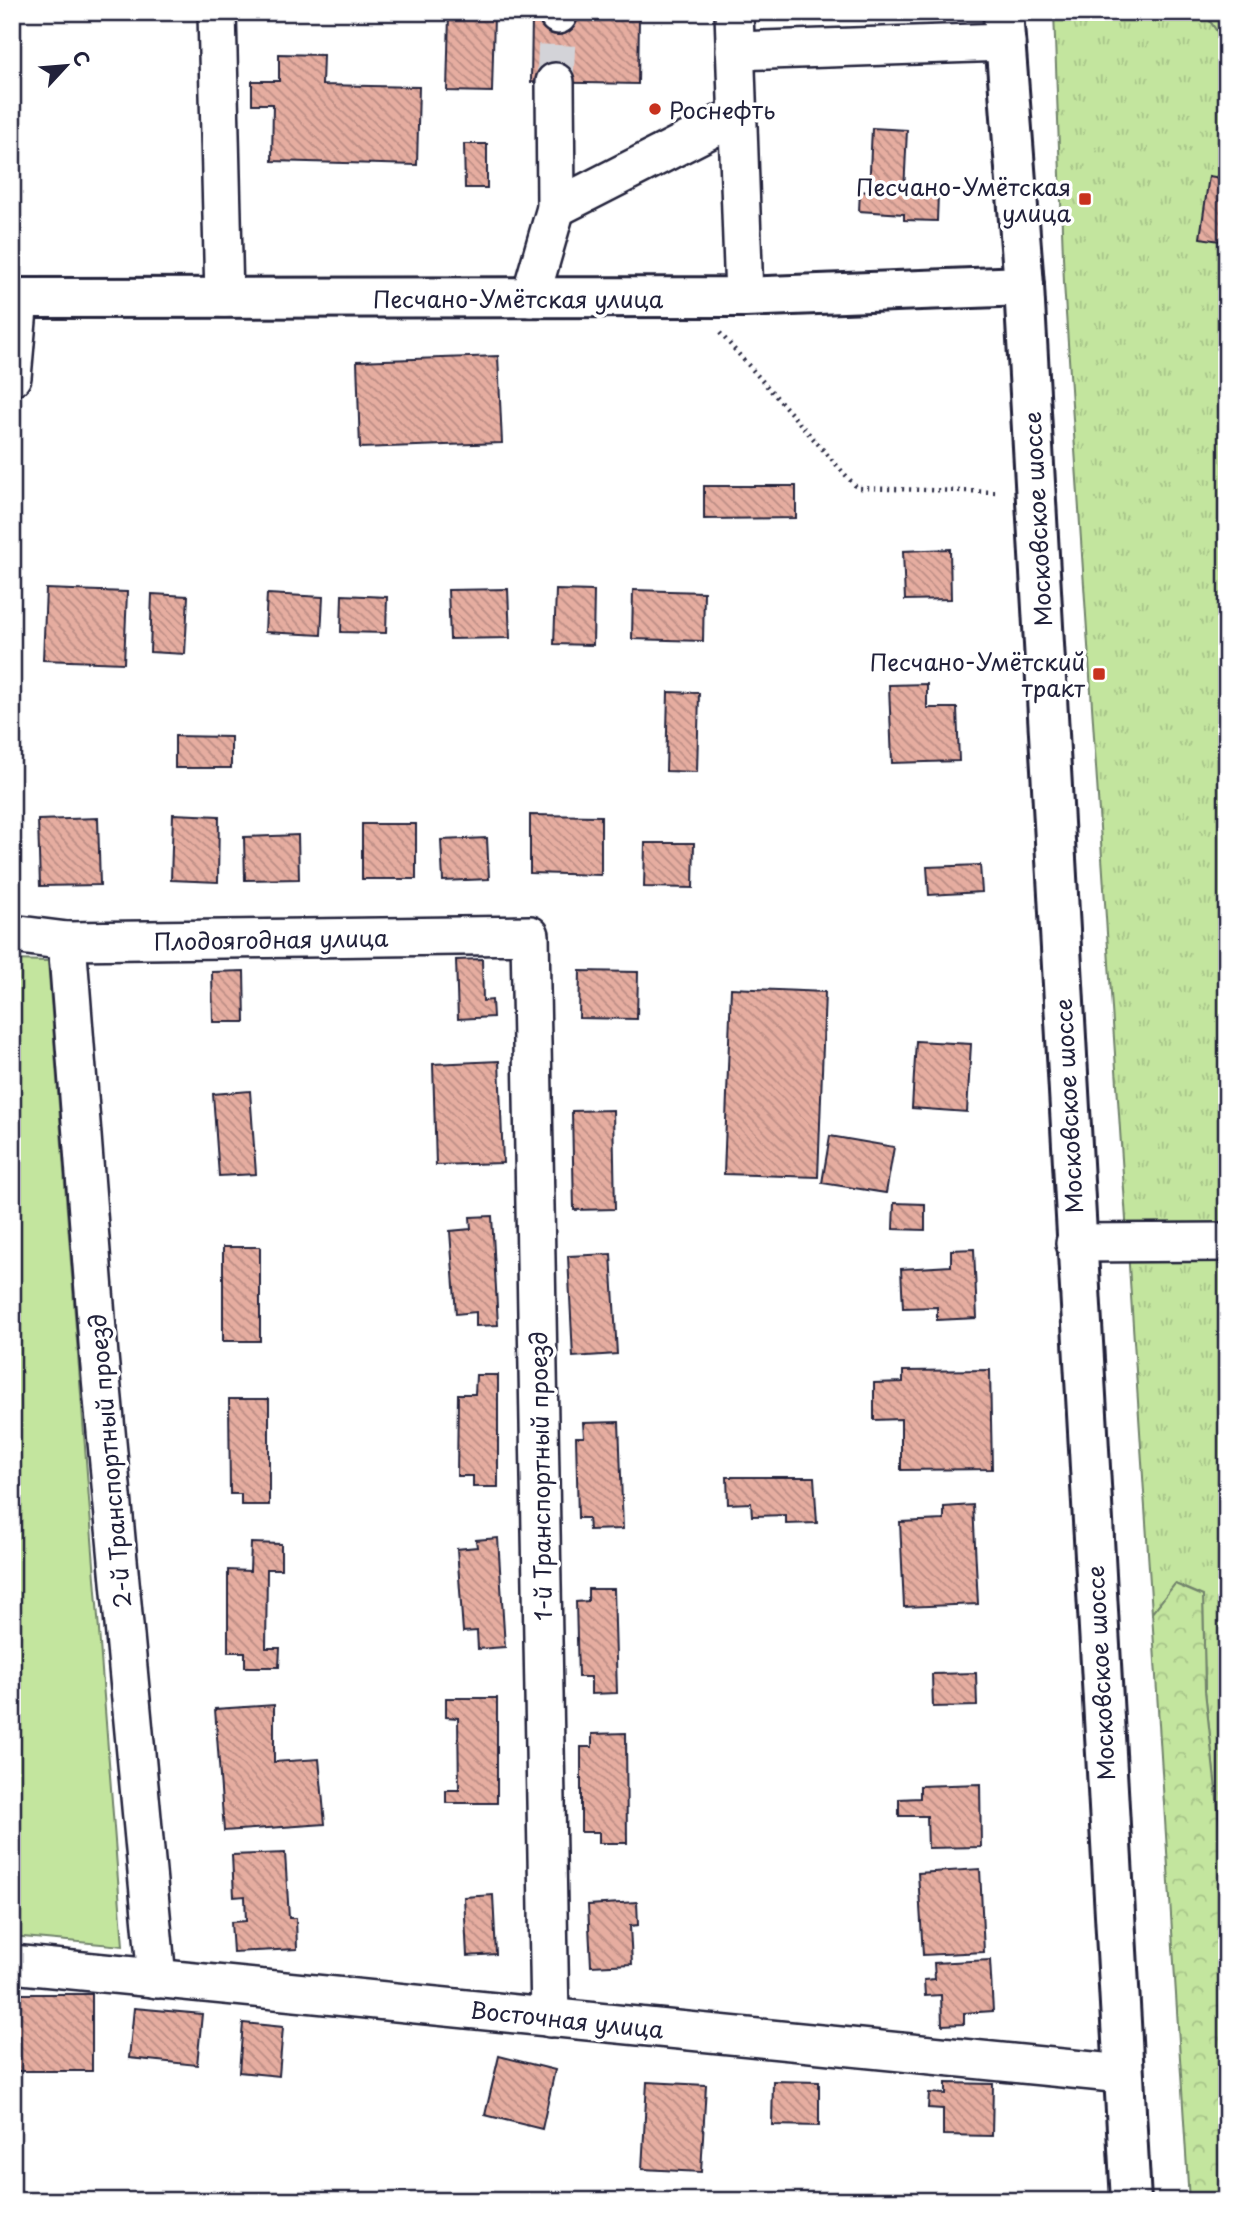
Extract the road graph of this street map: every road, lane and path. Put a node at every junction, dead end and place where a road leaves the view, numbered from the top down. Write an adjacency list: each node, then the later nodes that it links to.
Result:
1 (217, 12): 10 (street)
2 (734, 12): 4 (street)
3 (1004, 27): 4 (street); 8 (main road, Московское шоссе)
4 (735, 51): 6 (street)
5 (555, 82): 7 (street)
6 (738, 115): 7 (street); 13 (street)
7 (556, 208): 11 (street)
8 (1024, 286): 13 (main road, Песчано-Умётская улица); 15 (main road, Московское шоссе)
9 (15, 298): 10 (main road, Песчано-Умётская улица); 14 (street)
10 (224, 298): 11 (main road, Песчано-Умётская улица)
11 (530, 298): 12 (main road, Песчано-Умётская улица)
12 (691, 298): 13 (main road, Песчано-Умётская улица); 15 (path)
13 (744, 298)
14 (12, 377)
15 (1035, 494): 20 (main road, Московское шоссе)
16 (12, 934): 18 (street, Плодоягодная улица)
17 (530, 935): 18 (street, Плодоягодная улица); 23 (street, 1-й Транспортный проезд)
18 (67, 941): 22 (street, 2-й Транспортный проезд)
19 (1227, 1242): 20 (street)
20 (1075, 1243): 24 (main road, Московское шоссе)
21 (12, 1964): 22 (street, Восточная улица)
22 (157, 1979): 23 (street, Восточная улица)
23 (550, 2018): 24 (street, Восточная улица)
24 (1123, 2074): 25 (main road, Московское шоссе)
25 (1131, 2201)

